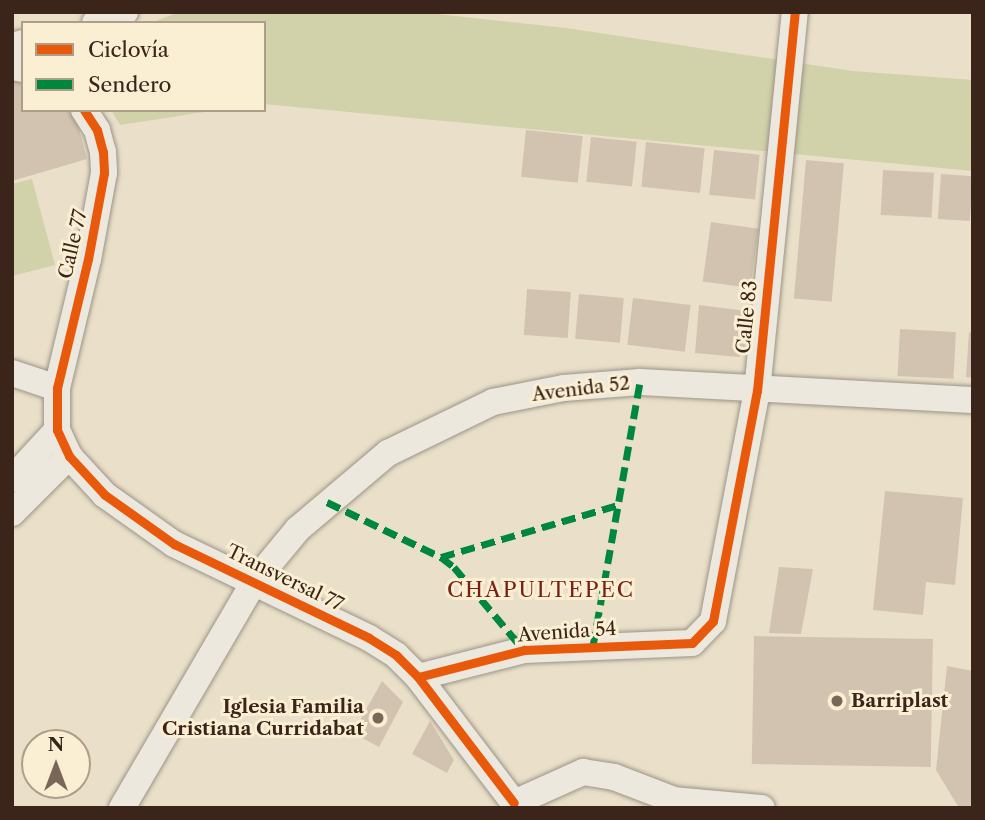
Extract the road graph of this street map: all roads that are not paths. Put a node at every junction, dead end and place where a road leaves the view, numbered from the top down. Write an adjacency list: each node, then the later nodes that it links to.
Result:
1 (125, 12): 3 (street)
2 (795, 12): 7 (street, Calle 83)
3 (100, 21)
4 (85, 112): 6 (street, Calle 77)
5 (12, 373): 6 (street)
6 (57, 388): 9 (street, Transversal 77)
7 (757, 391): 8 (street, Avenida 52); 13 (street, Avenida 52); 14 (street, Calle 83)
8 (973, 400)
9 (57, 430): 10 (street, Transversal 77); 11 (street)
10 (69, 456): 12 (street); 13 (street, Transversal 77)
11 (12, 479)
12 (12, 513)
13 (254, 582): 15 (street, Transversal 77); 17 (street, Avenida 52)
14 (713, 621): 15 (street, Avenida 54)
15 (418, 677): 16 (street, Transversal 77)
16 (512, 805): 18 (street)
17 (122, 808)
18 (762, 808)

